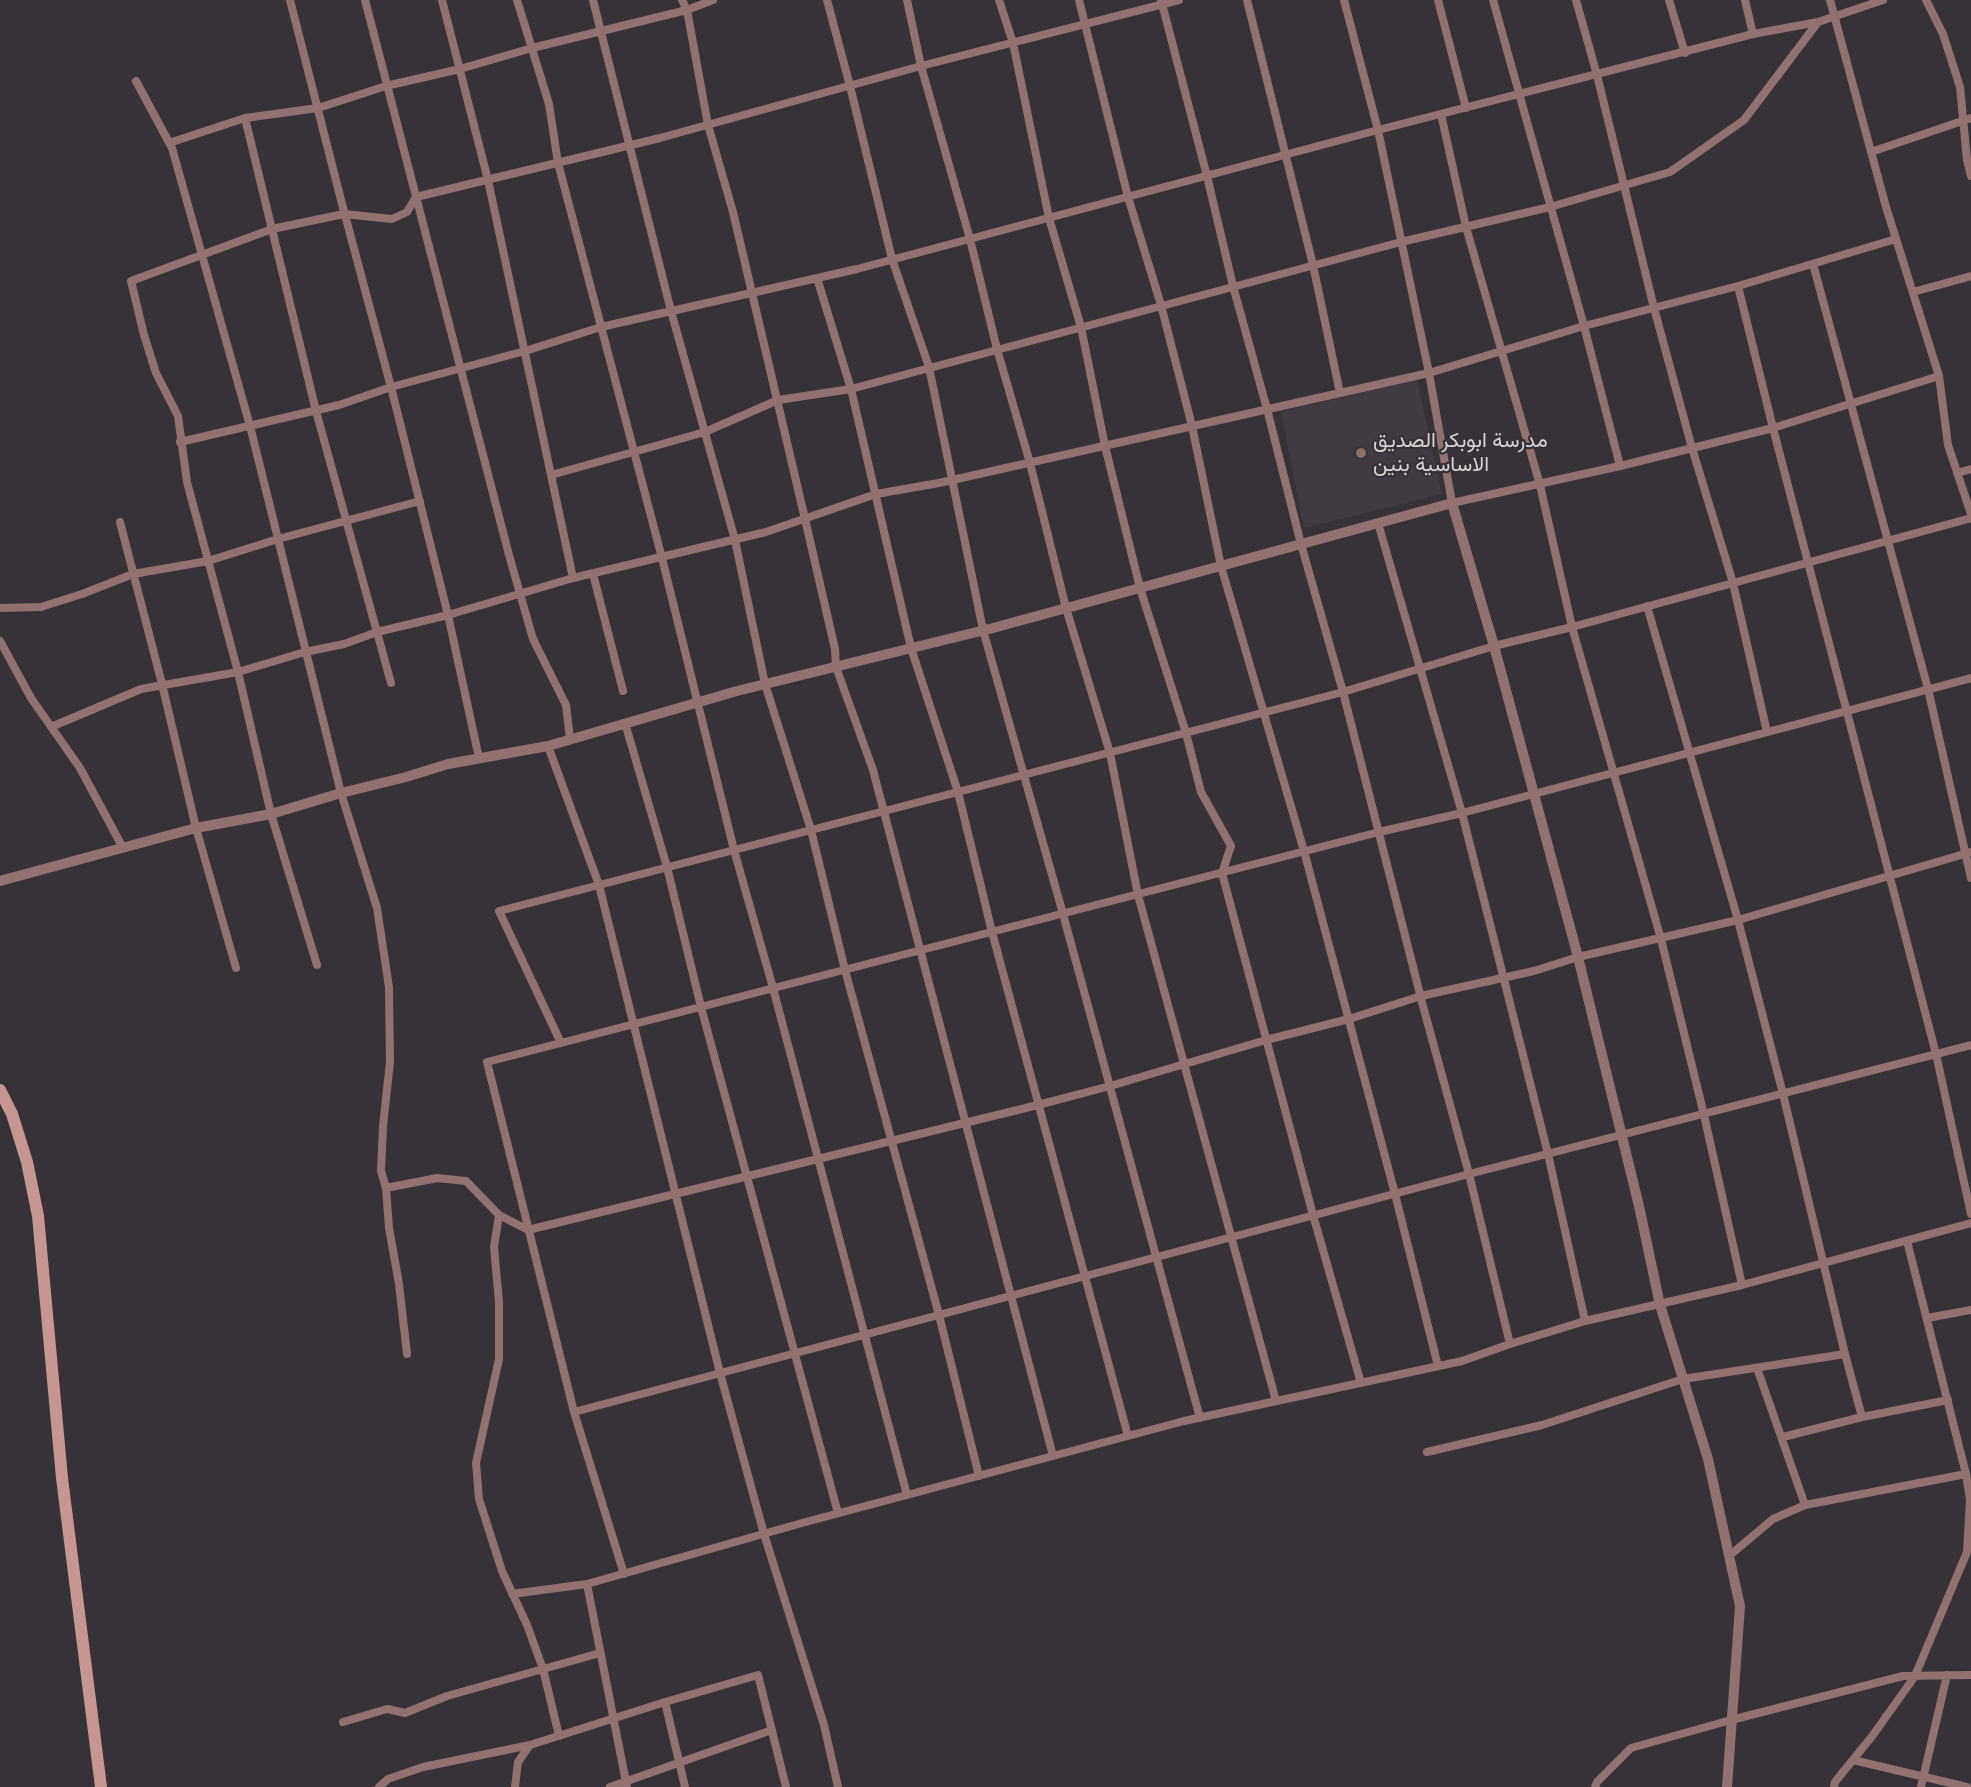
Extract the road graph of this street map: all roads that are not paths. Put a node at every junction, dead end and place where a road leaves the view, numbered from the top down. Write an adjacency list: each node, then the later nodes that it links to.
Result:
1 (290, 0): 40 (street)
2 (365, 0): 37 (street)
3 (442, 0): 34 (street)
4 (517, 0): 31 (street)
5 (593, 0): 28 (street)
6 (682, 0): 24 (street)
7 (713, 0): 24 (street)
8 (828, 0): 38 (street)
9 (907, 0): 33 (street)
10 (999, 0): 30 (street)
11 (1079, 0): 27 (street)
12 (1179, 0): 23 (street)
13 (1247, 0): 50 (street)
14 (1344, 0): 46 (street)
15 (1438, 0): 41 (street)
16 (1493, 0): 39 (street)
17 (1576, 0): 35 (street)
18 (1669, 0): 32 (street)
19 (1745, 0): 29 (street)
20 (1830, 0): 25 (street)
21 (1883, 0): 25 (street)
22 (1926, 0): 44 (street)
23 (1162, 2): 27 (street); 52 (street)
24 (687, 10): 28 (street); 45 (street)
25 (1834, 16): 26 (street); 49 (street)
26 (1818, 22): 29 (street); 55 (street)
27 (1085, 24): 30 (street); 57 (street)
28 (601, 32): 31 (street); 48 (street)
29 (1753, 34): 32 (street)
30 (1013, 43): 33 (street); 60 (street)
31 (532, 48): 34 (street); 51 (street)
32 (1685, 53): 35 (street)
33 (921, 66): 38 (street); 63 (street)
34 (460, 69): 37 (street); 54 (street)
35 (1597, 75): 39 (street); 55 (street)
36 (136, 81): 47 (street)
37 (386, 86): 40 (street); 56 (street)
38 (850, 86): 45 (street); 67 (street)
39 (1518, 95): 41 (street); 58 (street)
40 (318, 108): 43 (street); 59 (street)
41 (1466, 108): 42 (street)
42 (1440, 114): 46 (street); 61 (street)
43 (245, 118): 47 (street); 62 (street)
44 (1967, 119): 49 (street); 53 (street)
45 (708, 125): 48 (street); 75 (street)
46 (1378, 130): 50 (street); 65 (street)
47 (169, 143): 66 (street)
48 (630, 146): 51 (street); 78 (street)
49 (1871, 152): 64 (street)
50 (1285, 155): 52 (street); 69 (street)
51 (558, 163): 54 (street); 80 (street)
52 (1207, 176): 57 (street); 72 (street)
53 (1971, 176)
54 (488, 180): 56 (street); 83 (street)
55 (1624, 185): 58 (street); 77 (street)
56 (416, 197): 59 (street); 85 (street)
57 (1128, 197): 60 (street); 76 (street)
58 (1550, 207): 61 (street); 79 (street)
59 (344, 214): 62 (street); 89 (street)
60 (1048, 218): 63 (street); 81 (street)
61 (1466, 227): 65 (street); 84 (street)
62 (272, 229): 66 (street); 95 (street)
63 (970, 238): 67 (street); 82 (street)
64 (1896, 239): 68 (street); 74 (street)
65 (1401, 242): 69 (street); 87 (street)
66 (202, 254): 96 (street); 100 (street)
67 (892, 259): 71 (street); 86 (street)
68 (1813, 264): 73 (street); 93 (street)
69 (1313, 265): 72 (street); 91 (street)
70 (1971, 276): 74 (street)
71 (817, 278): 75 (street); 90 (street)
72 (1233, 286): 76 (street); 94 (street)
73 (1738, 286): 77 (street); 98 (street)
74 (1912, 292): 88 (street)
75 (753, 293): 78 (street); 92 (street)
76 (1161, 305): 81 (street); 97 (street)
77 (1653, 308): 79 (street); 102 (street)
78 (670, 311): 80 (street); 99 (street)
79 (1584, 326): 84 (street); 105 (street)
80 (601, 327): 83 (street); 103 (street)
81 (1081, 327): 82 (street); 101 (street)
82 (997, 349): 86 (street); 104 (street)
83 (525, 351): 85 (street); 108 (street)
84 (1502, 351): 87 (street); 110 (street)
85 (460, 367): 89 (street); 132 (street)
86 (929, 367): 90 (street); 109 (street)
87 (1430, 373): 91 (street); 113 (street)
88 (1939, 376): 93 (street); 107 (street)
89 (391, 387): 95 (street); 112 (street)
90 (851, 389): 92 (street); 111 (street)
91 (1340, 393): 94 (street)
92 (777, 400): 99 (street); 115 (street)
93 (1850, 404): 98 (street); 121 (street)
94 (1267, 409): 97 (street); 122 (street)
95 (316, 411): 96 (street); 116 (street)
96 (250, 426): 100 (street); 119 (street)
97 (1192, 426): 101 (street); 126 (street)
98 (1773, 428): 102 (street); 125 (street)
99 (705, 432): 103 (street); 120 (street)
100 (180, 442): 124 (street)
101 (1105, 446): 104 (street); 131 (street)
102 (1692, 448): 105 (street); 130 (street)
103 (634, 452): 108 (street); 123 (street)
104 (1030, 463): 109 (street); 135 (street)
105 (1620, 466): 110 (street)
106 (1971, 469): 107 (street)
107 (1957, 473): 114 (street)
108 (551, 475): 129 (street)
109 (954, 480): 111 (street); 138 (street)
110 (1540, 485): 113 (street); 137 (street)
111 (876, 494): 115 (street); 142 (street)
112 (420, 501): 116 (street); 136 (street)
113 (1452, 503): 118 (street); 141 (street)
114 (1971, 516): 121 (street)
115 (805, 519): 120 (street); 144 (street)
116 (346, 520): 119 (street); 139 (street)
117 (120, 522): 127 (street)
118 (1378, 523): 122 (street); 145 (street)
119 (278, 539): 124 (street); 143 (street)
120 (735, 540): 123 (street); 150 (street)
121 (1887, 541): 125 (street); 151 (street)
122 (1301, 544): 126 (street); 153 (street)
123 (662, 558): 128 (street); 154 (street)
124 (208, 561): 127 (street); 146 (street)
125 (1809, 562): 130 (street); 155 (street)
126 (1221, 566): 131 (street); 156 (street)
127 (133, 574): 134 (street); 149 (street)
128 (593, 574): 129 (street); 152 (street)
129 (573, 578): 132 (street)
130 (1733, 583): 133 (street); 159 (street)
131 (1140, 588): 135 (street); 160 (street)
132 (520, 592): 136 (street); 161 (street)
133 (1647, 606): 137 (street); 163 (street)
134 (0, 608)
135 (1066, 608): 138 (street); 164 (street)
136 (448, 615): 139 (street); 165 (street)
137 (1572, 627): 141 (street); 166 (street)
138 (983, 630): 142 (street); 167 (street)
139 (377, 632): 143 (street); 148 (street)
140 (0, 642): 158 (street)
141 (1494, 646): 145 (street); 170 (street)
142 (910, 648): 144 (street); 168 (street)
143 (306, 652): 146 (street); 169 (street)
144 (836, 667): 150 (street); 171 (street)
145 (1420, 670): 153 (street); 172 (street)
146 (238, 672): 149 (street); 173 (street)
147 (1971, 678): 151 (street)
148 (391, 683)
149 (162, 684): 158 (street); 174 (street)
150 (765, 684): 154 (street); 175 (street)
151 (1928, 689): 155 (street); 180 (street)
152 (623, 691)
153 (1344, 692): 156 (street); 176 (street)
154 (696, 703): 157 (street); 178 (street)
155 (1847, 711): 159 (street); 183 (street)
156 (1264, 713): 160 (street); 179 (street)
157 (625, 723): 161 (street); 181 (street)
158 (51, 726): 177 (street)
159 (1767, 732): 163 (street)
160 (1186, 733): 164 (street); 182 (street)
161 (570, 739): 162 (street)
162 (548, 746): 165 (street); 186 (street)
163 (1689, 752): 166 (street); 189 (street)
164 (1110, 753): 167 (street); 187 (street)
165 (479, 758): 169 (street)
166 (1613, 774): 170 (street); 191 (street)
167 (1025, 775): 168 (street); 188 (street)
168 (958, 792): 171 (street); 190 (street)
169 (341, 793): 173 (street); 220 (street)
170 (1534, 794): 172 (street); 193 (street)
171 (883, 812): 175 (street); 192 (street)
172 (1461, 813): 176 (street); 197 (street)
173 (271, 814): 174 (street); 194 (street)
174 (196, 828): 177 (street); 195 (street)
175 (811, 830): 178 (street); 196 (street)
176 (1379, 832): 179 (street); 199 (street)
177 (123, 848): 185 (street)
178 (734, 850): 181 (street); 198 (street)
179 (1304, 851): 182 (street); 201 (street)
180 (1968, 853): 183 (street); 184 (street)
181 (667, 867): 186 (street); 200 (street)
182 (1222, 873): 187 (street); 203 (street)
183 (1889, 875): 189 (street); 206 (street)
184 (1971, 878)
185 (0, 881)
186 (599, 885): 202 (street); 204 (street)
187 (1138, 895): 188 (street); 207 (street)
188 (1063, 914): 190 (street); 208 (street)
189 (1738, 920): 191 (street); 210 (street)
190 (992, 932): 192 (street); 211 (street)
191 (1661, 939): 193 (street); 212 (street)
192 (920, 951): 196 (street); 213 (street)
193 (1578, 957): 197 (street); 214 (street)
194 (317, 965)
195 (236, 968)
196 (845, 970): 198 (street); 215 (street)
197 (1503, 977): 199 (street); 216 (street)
198 (773, 988): 200 (street); 217 (street)
199 (1421, 996): 201 (street); 218 (street)
200 (701, 1007): 202 (street); 219 (street)
201 (1349, 1019): 203 (street); 222 (street)
202 (633, 1024): 204 (street); 221 (street)
203 (1266, 1040): 207 (street); 225 (street)
204 (561, 1043): 227 (street)
205 (1971, 1045): 206 (street)
206 (1936, 1054): 210 (street); 223 (street)
207 (1184, 1064): 208 (street); 228 (street)
208 (1110, 1086): 211 (street); 230 (street)
209 (0, 1090): 286 (main road)
210 (1783, 1094): 212 (street); 231 (street)
211 (1038, 1105): 213 (street); 232 (street)
212 (1704, 1115): 214 (street); 233 (street)
213 (965, 1124): 215 (street); 234 (street)
214 (1622, 1134): 216 (street); 235 (street)
215 (891, 1140): 217 (street); 237 (street)
216 (1548, 1154): 218 (street); 239 (street)
217 (818, 1159): 219 (street); 240 (street)
218 (1469, 1174): 222 (street); 241 (street)
219 (747, 1176): 221 (street); 242 (street)
220 (386, 1188): 224 (street); 243 (street)
221 (675, 1193): 227 (street); 247 (street)
222 (1395, 1194): 225 (street); 245 (street)
223 (1971, 1214)
224 (500, 1215): 227 (street); 269 (street)
225 (1312, 1215): 228 (street); 249 (street)
226 (1971, 1223): 229 (street)
227 (528, 1230): 252 (street)
228 (1232, 1237): 230 (street); 251 (street)
229 (1907, 1241): 231 (street); 238 (street)
230 (1156, 1257): 232 (street); 253 (street)
231 (1823, 1264): 233 (street); 244 (street)
232 (1084, 1276): 234 (street); 255 (street)
233 (1742, 1285): 235 (street)
234 (1010, 1296): 237 (street); 258 (street)
235 (1660, 1305): 239 (street); 248 (street)
236 (1971, 1310): 238 (street)
237 (939, 1315): 240 (street); 260 (street)
238 (1927, 1318): 250 (street)
239 (1585, 1322): 241 (street)
240 (864, 1335): 242 (street); 261 (street)
241 (1510, 1344): 245 (street)
242 (795, 1353): 247 (street); 264 (street)
243 (407, 1354)
244 (1845, 1354): 246 (street); 254 (street)
245 (1438, 1366): 249 (street)
246 (1757, 1368): 248 (street); 256 (street)
247 (720, 1373): 252 (street); 265 (street)
248 (1683, 1379): 257 (street); 266 (street)
249 (1361, 1383): 251 (street)
250 (1948, 1400): 254 (street); 259 (street)
251 (1276, 1401): 253 (street)
252 (574, 1412): 267 (street)
253 (1200, 1418): 255 (street)
254 (1862, 1418): 256 (street)
255 (1128, 1436): 258 (street)
256 (1783, 1437): 263 (street)
257 (1427, 1452)
258 (1053, 1456): 260 (street)
259 (1966, 1474): 262 (street); 263 (street)
260 (979, 1476): 261 (street)
261 (907, 1495): 264 (street)
262 (1970, 1500): 274 (street)
263 (1805, 1505): 266 (street)
264 (838, 1513): 265 (street)
265 (764, 1534): 267 (street); 292 (street)
266 (1729, 1556): 277 (street)
267 (624, 1574): 268 (street)
268 (587, 1584): 269 (street); 270 (street)
269 (512, 1594): 271 (street)
270 (600, 1653): 271 (street); 276 (street)
271 (543, 1669): 278 (street); 280 (street)
272 (1947, 1675): 273 (street); 274 (street); 284 (street)
273 (1971, 1675)
274 (1915, 1676): 277 (street); 282 (street)
275 (665, 1702): 276 (street); 279 (street); 283 (street)
276 (613, 1719): 280 (street); 285 (street)
277 (1731, 1720): 293 (street); 294 (street)
278 (343, 1722)
279 (772, 1730): 283 (street); 291 (street)
280 (560, 1736): 281 (street)
281 (530, 1745): 287 (street); 288 (street)
282 (1853, 1760): 284 (street); 295 (street)
283 (680, 1763): 285 (street); 290 (street)
284 (1923, 1776): 296 (street); 297 (street)
285 (626, 1784): 289 (street)
286 (101, 1787)
287 (379, 1787)
288 (515, 1787)
289 (610, 1787)
290 (685, 1787)
291 (786, 1787)
292 (837, 1787)
293 (1595, 1787)
294 (1727, 1787)
295 (1833, 1787)
296 (1920, 1787)
297 (1967, 1787)

